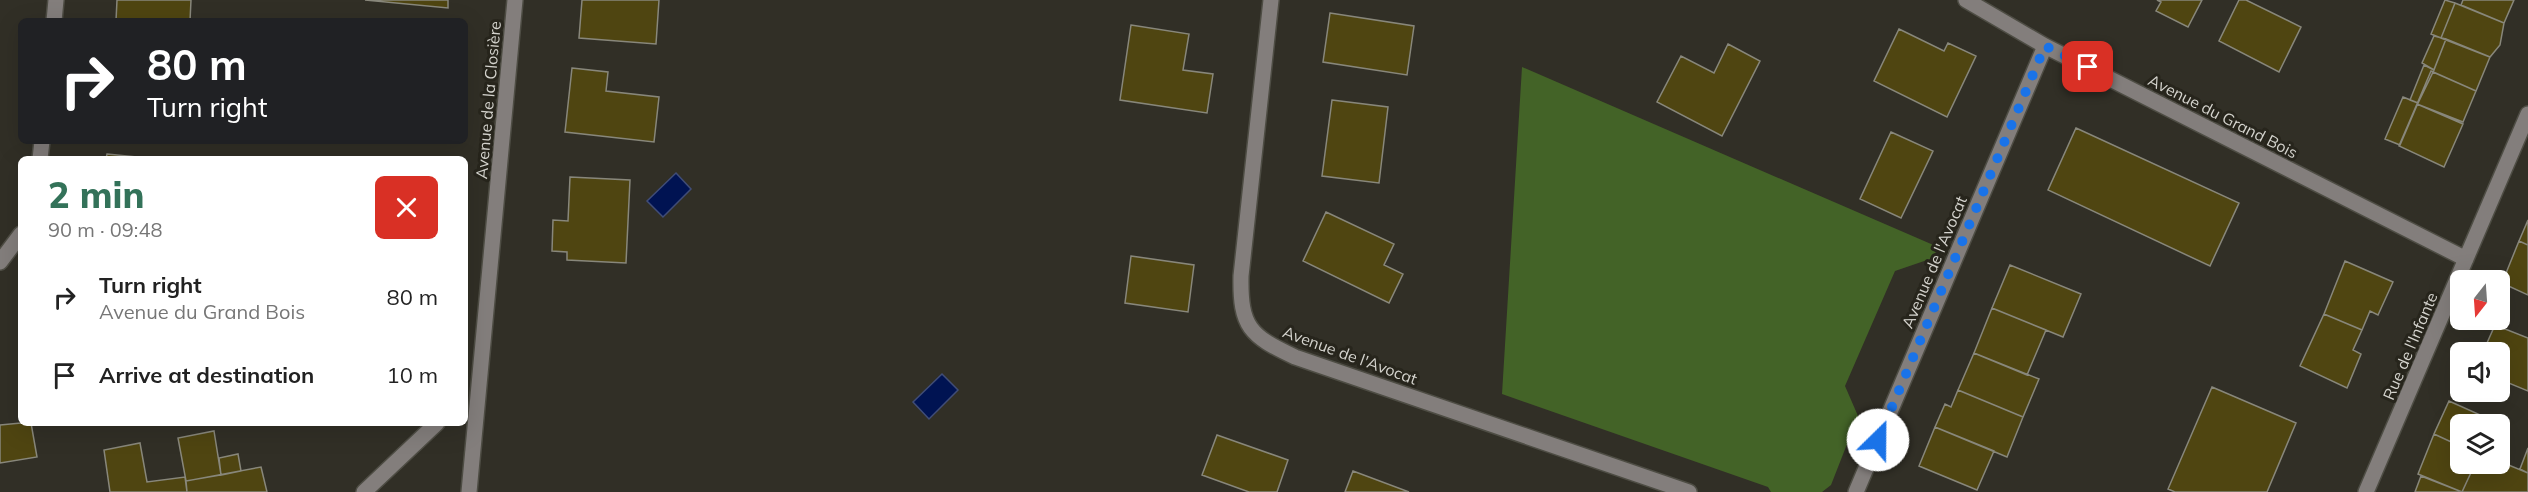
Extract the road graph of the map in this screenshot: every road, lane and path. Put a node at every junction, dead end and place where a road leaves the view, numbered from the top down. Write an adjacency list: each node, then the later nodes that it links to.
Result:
1 (56, 0): 5 (street)
2 (515, 0): 11 (street, Avenue de la Closière)
3 (1271, 0): 16 (street, Avenue de l'Avocat)
4 (1966, 0): 6 (street, Avenue du Grand Bois)
5 (54, 18)
6 (2045, 46): 9 (street, Avenue du Grand Bois); 17 (street, Avenue de l'Avocat)
7 (2528, 114): 9 (street, Rue de l'Infante)
8 (18, 238): 10 (street)
9 (2466, 259): 18 (street, Rue de l'Infante)
10 (0, 262)
11 (480, 383): 12 (street); 15 (street, Avenue de la Closière)
12 (468, 394)
13 (434, 426): 14 (street)
14 (364, 492)
15 (469, 492)
16 (1689, 492)
17 (1856, 492)
18 (2366, 492)

